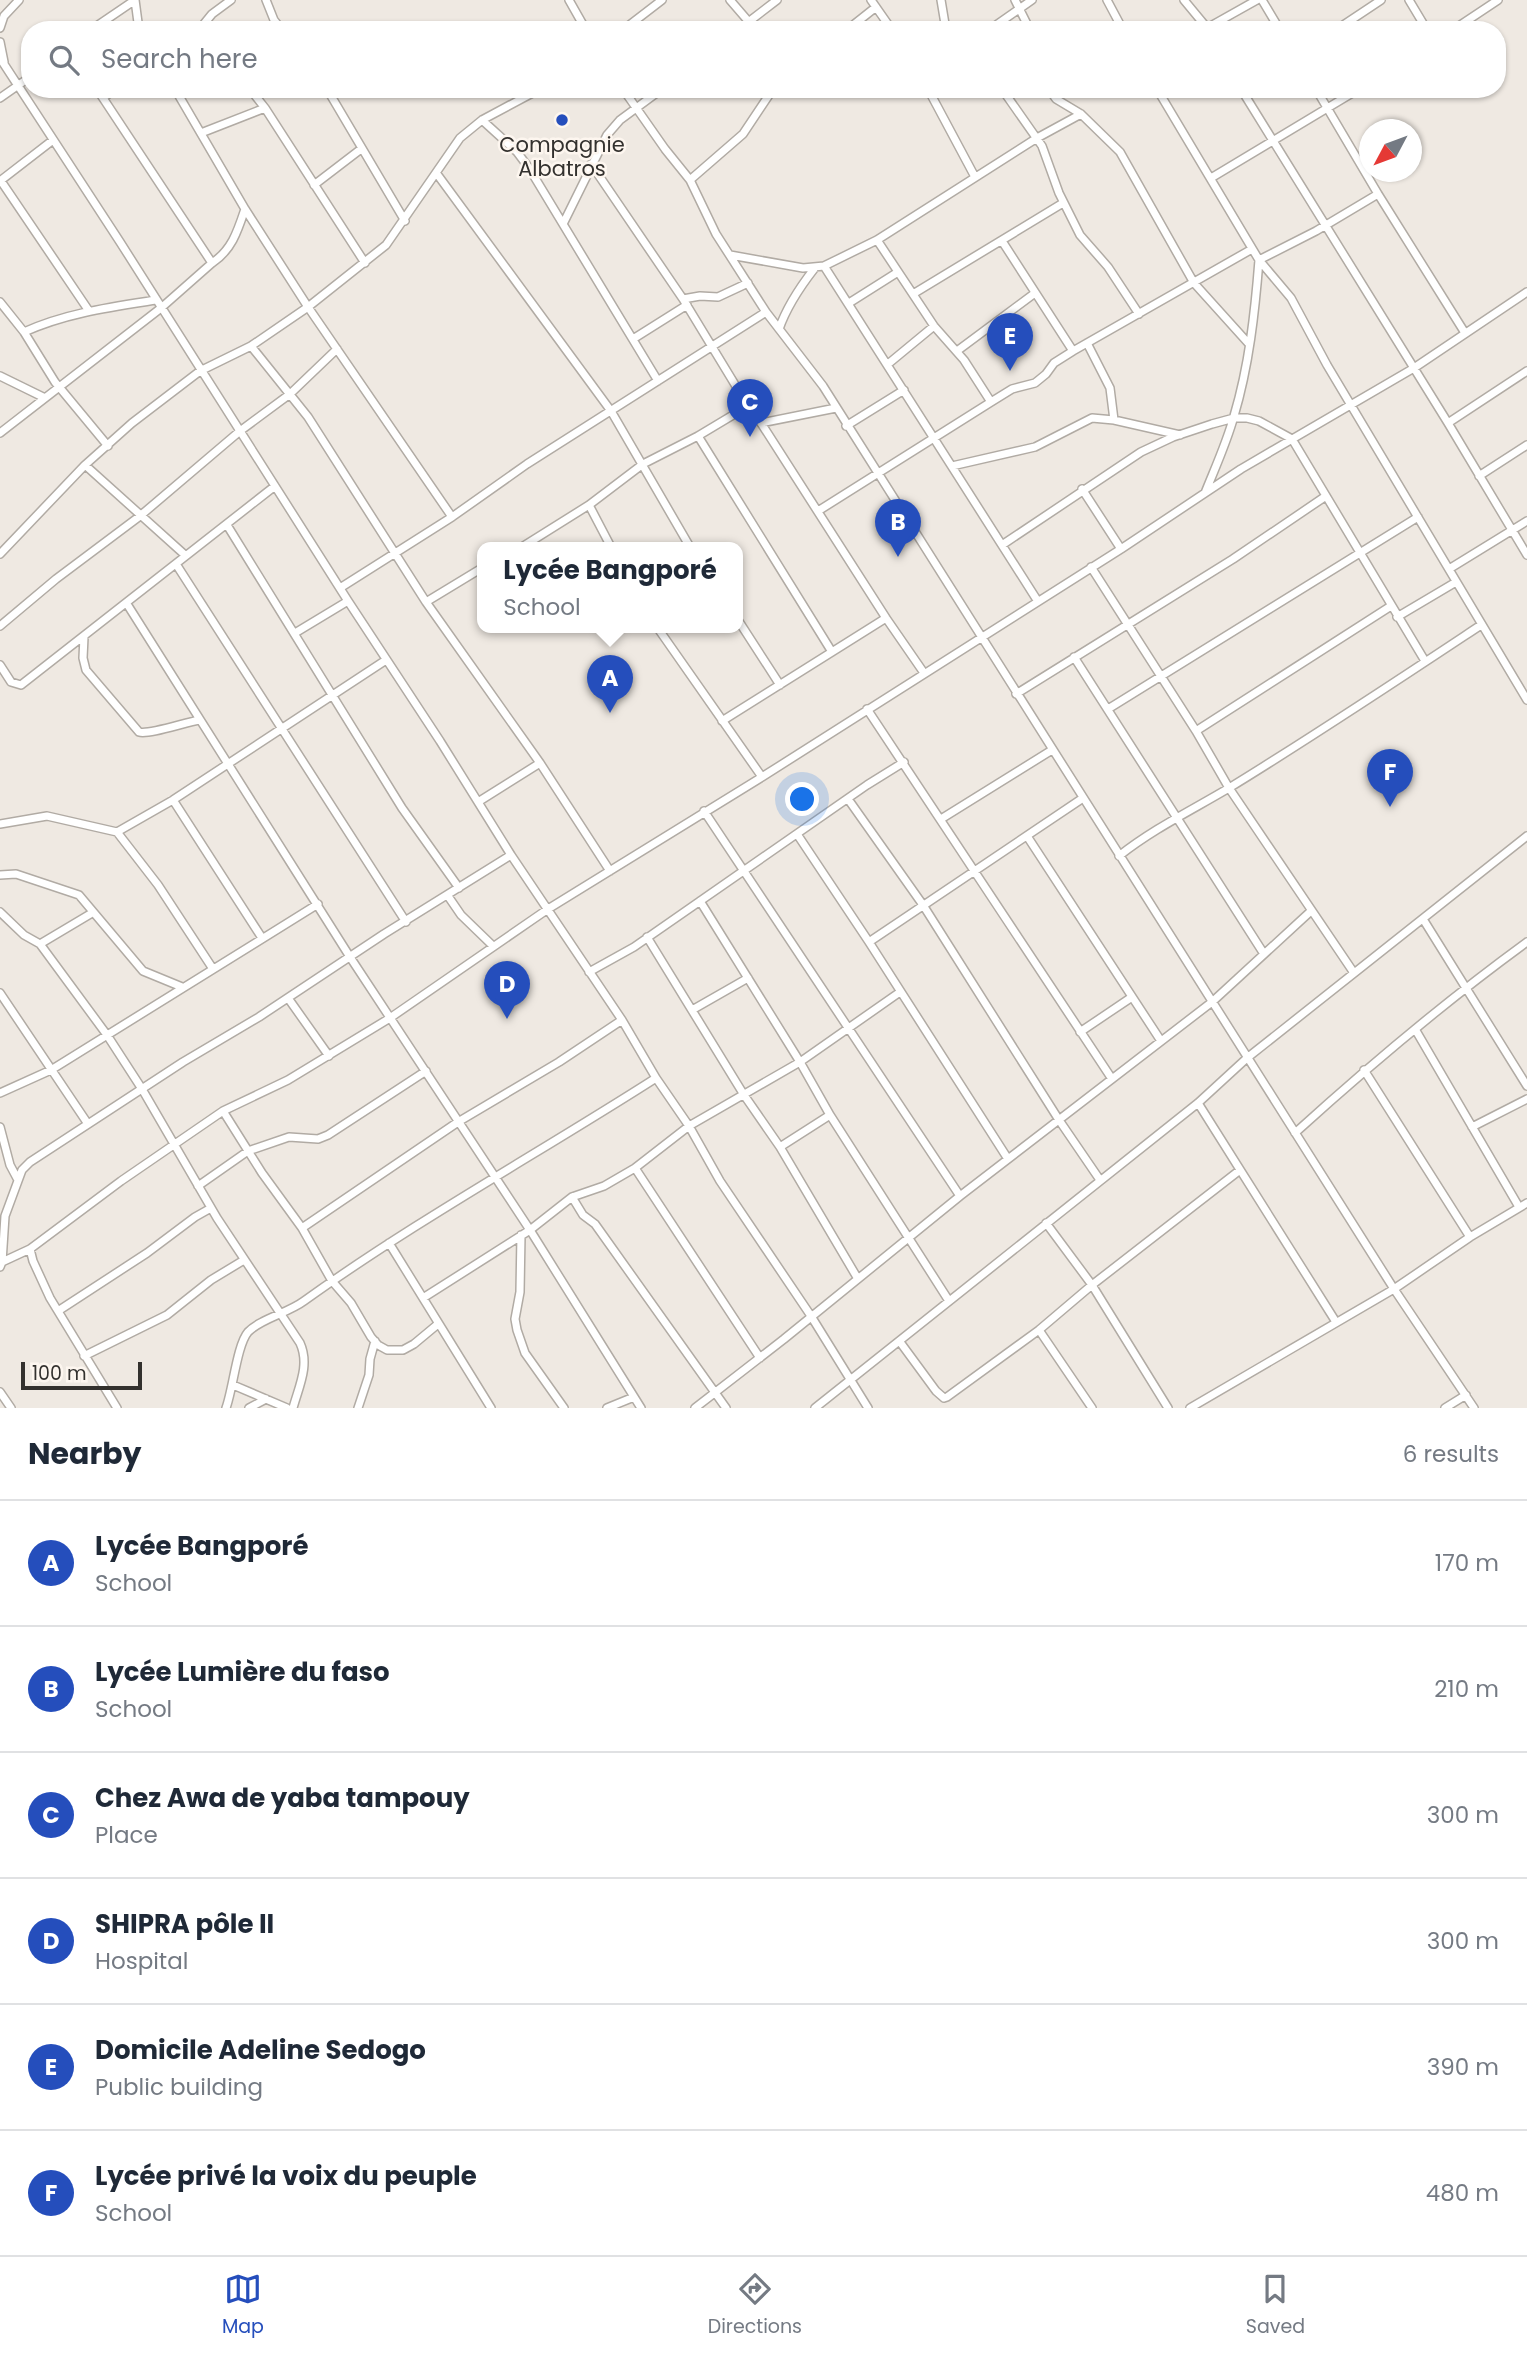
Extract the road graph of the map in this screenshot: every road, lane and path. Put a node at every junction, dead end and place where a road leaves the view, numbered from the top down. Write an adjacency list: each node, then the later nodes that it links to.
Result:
1 (19, 0): 41 (street)
2 (135, 0): 21 (street); 22 (street)
3 (230, 0): 23 (street)
4 (266, 0): 24 (street)
5 (569, 0): 25 (street)
6 (662, 0): 26 (street)
7 (730, 0): 27 (street)
8 (777, 0): 28 (street)
9 (871, 0): 19 (street)
10 (941, 0): 31 (street)
11 (1015, 0): 20 (street)
12 (1032, 0): 20 (street)
13 (1107, 0): 34 (street)
14 (1184, 0): 35 (street)
15 (1260, 0): 36 (street); 37 (street)
16 (1381, 0): 38 (street)
17 (1409, 0): 39 (street)
18 (1498, 0): 40 (street)
19 (876, 7): 29 (street); 30 (street)
20 (1020, 8): 32 (street); 33 (street)
21 (104, 21)
22 (138, 21)
23 (208, 21)
24 (275, 21)
25 (581, 21)
26 (635, 21)
27 (747, 21)
28 (749, 21)
29 (858, 21)
30 (886, 21)
31 (944, 21)
32 (1002, 21)
33 (1026, 21)
34 (1118, 21)
35 (1201, 21)
36 (1222, 21)
37 (1274, 21)
38 (1350, 21)
39 (1421, 21)
40 (1466, 21)
41 (0, 28)
42 (0, 42): 43 (street)
43 (2, 61): 44 (street)
44 (19, 85): 45 (street); 46 (street)
45 (21, 88)
46 (0, 98)
47 (27, 98): 70 (street)
48 (103, 98): 91 (street)
49 (180, 98): 68 (street)
50 (257, 98): 63 (street)
51 (332, 98): 72 (street)
52 (523, 98): 67 (street)
53 (629, 98): 64 (street)
54 (651, 98): 64 (street)
55 (767, 98): 77 (street)
56 (933, 98): 75 (street)
57 (1008, 98): 69 (street)
58 (1055, 98): 66 (street)
59 (1163, 98): 76 (street)
60 (1246, 98): 71 (street)
61 (1321, 98): 65 (street)
62 (1345, 98): 65 (street)
63 (265, 108): 68 (street); 79 (street)
64 (637, 109): 73 (street); 77 (street)
65 (1327, 109): 71 (street); 80 (street)
66 (1081, 114): 69 (street); 97 (street)
67 (482, 120): 74 (street); 84 (street)
68 (201, 133): 82 (street)
69 (1037, 138): 75 (street); 81 (street)
70 (53, 140): 78 (street); 101 (street)
71 (1272, 143): 76 (street); 85 (street)
72 (361, 149): 79 (street); 83 (street)
73 (591, 164): 84 (street); 103 (street)
74 (437, 174): 83 (street); 136 (street)
75 (975, 177): 86 (street)
76 (1212, 178): 88 (street)
77 (690, 180): 89 (street)
78 (0, 181): 107 (street)
79 (314, 185): 92 (street)
80 (1378, 194): 85 (street); 113 (street)
81 (1063, 203): 87 (street); 109 (street)
82 (245, 209): 91 (street); 105 (street)
83 (405, 221): 92 (street)
84 (563, 224): 114 (street)
85 (1325, 226): 90 (street); 123 (street)
86 (877, 240): 93 (street); 95 (street)
87 (1002, 241): 99 (street); 100 (street)
88 (1252, 248): 90 (street); 97 (street)
89 (730, 255): 94 (street); 96 (street)
90 (1259, 260): 116 (street); 133 (street)
91 (212, 263): 106 (street)
92 (365, 263): 105 (street)
93 (824, 266): 94 (street); 104 (street)
94 (814, 269): 111 (street)
95 (898, 272): 100 (street); 104 (street)
96 (748, 283): 103 (street); 108 (street)
97 (1194, 283): 109 (street); 116 (street)
98 (1527, 292): 113 (street)
99 (1035, 293): 120 (street); 121 (street)
100 (913, 294): 110 (street)
101 (156, 300): 106 (street); 107 (street)
102 (0, 302): 112 (street)
103 (685, 302): 114 (street); 118 (street)
104 (849, 303): 122 (street)
105 (308, 307): 117 (street); 119 (street)
106 (161, 308): 124 (street); 128 (street)
107 (89, 311): 112 (street)
108 (766, 312): 111 (street); 118 (street)
109 (1139, 314): 115 (street)
110 (934, 326): 120 (street); 122 (street)
111 (779, 329): 135 (street)
112 (24, 332): 128 (street)
113 (1465, 333): 123 (street)
114 (633, 339): 127 (street)
115 (1087, 343): 121 (street); 138 (street)
116 (1250, 344): 137 (street)
117 (251, 346): 124 (street); 130 (street)
118 (713, 346): 127 (street); 134 (street)
119 (337, 349): 130 (street); 162 (street)
120 (957, 351): 132 (street)
121 (1073, 351): 132 (street)
122 (888, 364): 129 (street)
123 (1414, 368): 133 (street); 140 (street)
124 (200, 371): 142 (street); 149 (street)
125 (1527, 371): 140 (street)
126 (0, 376): 131 (street)
127 (658, 381): 136 (street)
128 (60, 388): 131 (street); 149 (street)
129 (904, 390): 141 (street); 146 (street)
130 (290, 394): 142 (street); 172 (street)
131 (45, 398): 143 (street)
132 (991, 402): 146 (street)
133 (1351, 404): 147 (street); 163 (street)
134 (748, 406): 139 (street); 145 (street)
135 (836, 408): 139 (street); 141 (street)
136 (611, 411): 150 (street); 162 (street)
137 (1234, 418): 144 (street); 147 (street); 157 (street)
138 (1114, 420): 144 (street); 152 (street)
139 (761, 423): 160 (street)
140 (1448, 423): 154 (street)
141 (846, 426): 153 (street)
142 (240, 431): 155 (street); 161 (street)
143 (0, 433)
144 (1181, 435): 156 (street)
145 (698, 436): 150 (street); 198 (street)
146 (934, 438): 152 (street); 153 (street)
147 (1292, 439): 157 (street); 158 (street)
148 (1527, 445): 154 (street)
149 (108, 446): 151 (street)
150 (643, 464): 159 (street); 169 (street)
151 (85, 465): 161 (street); 173 (street)
152 (952, 466): 170 (street)
153 (877, 475): 160 (street); 197 (street)
154 (1479, 477): 166 (street)
155 (275, 486): 165 (street); 182 (street)
156 (1082, 489): 170 (street); 171 (street)
157 (1205, 494): 171 (street)
158 (1326, 496): 174 (street); 190 (street)
159 (589, 505): 167 (street); 168 (street)
160 (818, 511): 189 (street)
161 (140, 516): 175 (street); 192 (street)
162 (452, 517): 172 (street)
163 (1418, 517): 174 (street); 179 (street)
164 (1527, 521): 166 (street)
165 (227, 525): 175 (street); 194 (street)
166 (1511, 531): 176 (street); 179 (street)
167 (530, 542)
168 (608, 542)
169 (687, 542)
170 (1002, 545): 183 (street)
171 (1121, 549): 178 (street)
172 (396, 551): 182 (street); 185 (street)
173 (0, 554)
174 (1359, 554): 187 (street); 204 (street)
175 (185, 555): 177 (street)
176 (1527, 555)
177 (176, 564): 186 (street); 213 (street)
178 (1091, 567): 183 (street); 190 (street)
179 (1449, 569): 181 (street)
180 (477, 571): 185 (street)
181 (1456, 582): 188 (street); 191 (street)
182 (341, 588): 184 (street)
183 (1037, 600): 197 (street)
184 (348, 601): 194 (street); 200 (street)
185 (426, 602): 217 (street)
186 (127, 604): 196 (street); 211 (street)
187 (1391, 606): 188 (street); 214 (street)
188 (1398, 617): 201 (street)
189 (886, 618): 198 (street); 203 (street)
190 (1126, 625): 199 (street); 204 (street)
191 (1481, 625): 201 (street); 208 (street)
192 (0, 626)
193 (743, 628): 205 (street)
194 (295, 633): 207 (street)
195 (660, 633): 212 (street)
196 (84, 637): 202 (street); 211 (street)
197 (981, 637): 203 (street); 206 (street)
198 (832, 652): 205 (street)
199 (1074, 657): 206 (street); 210 (street)
200 (386, 660): 207 (street); 224 (street)
201 (1425, 661): 220 (street)
202 (0, 665)
203 (924, 673): 209 (street)
204 (1160, 675): 210 (street); 214 (street)
205 (780, 685): 212 (street)
206 (1016, 694): 215 (street)
207 (334, 696): 213 (street); 239 (street)
208 (1527, 700)
209 (867, 709): 218 (street); 219 (street)
210 (1108, 709): 226 (street)
211 (200, 720): 216 (street)
212 (722, 721): 219 (street)
213 (281, 728): 216 (street); 249 (street)
214 (1196, 732): 220 (street)
215 (1052, 750): 221 (street); 227 (street)
216 (228, 762): 223 (street); 242 (street)
217 (540, 762): 224 (street); 235 (street)
218 (904, 762): 222 (street); 227 (street)
219 (762, 777): 225 (street)
220 (1229, 788): 226 (street); 245 (street)
221 (1083, 798): 231 (street); 234 (street)
222 (848, 799): 230 (street); 243 (street)
223 (173, 800): 229 (street); 251 (street)
224 (478, 802): 233 (street)
225 (704, 811): 235 (street); 236 (street)
226 (1177, 817): 234 (street); 256 (street)
227 (941, 819): 237 (street)
228 (0, 824): 229 (street)
229 (117, 832): 258 (street)
230 (797, 834): 236 (street); 252 (street)
231 (1027, 835): 237 (street); 266 (street)
232 (1527, 836): 248 (street)
233 (511, 856): 239 (street); 244 (street)
234 (1119, 856): 268 (street)
235 (610, 871): 244 (street)
236 (743, 871): 241 (street); 272 (street)
237 (974, 871): 243 (street); 274 (street)
238 (0, 875): 246 (street)
239 (459, 888): 240 (street)
240 (448, 896): 249 (street); 254 (street)
241 (700, 901): 250 (street); 261 (street)
242 (318, 904): 251 (street); 257 (street)
243 (923, 905): 252 (street); 293 (street)
244 (548, 909): 254 (street); 259 (street)
245 (1311, 911): 256 (street); 260 (street)
246 (92, 913): 253 (street); 262 (street)
247 (1, 915): 253 (street)
248 (1423, 919): 260 (street); 263 (street)
249 (406, 922): 257 (street)
250 (647, 937): 259 (street); 269 (street)
251 (262, 938): 258 (street)
252 (869, 942): 264 (street)
253 (40, 944): 275 (street)
254 (493, 946): 270 (street)
255 (1526, 946): 263 (street)
256 (1264, 954): 268 (street)
257 (350, 957): 267 (street); 270 (street)
258 (213, 969): 262 (street)
259 (589, 972): 271 (street)
260 (1354, 973): 278 (street)
261 (748, 978): 269 (street); 279 (street)
262 (182, 987): 275 (street)
263 (1465, 987): 273 (street); 285 (street)
264 (900, 992): 272 (street); 303 (street)
265 (0, 993): 280 (street)
266 (1132, 997): 274 (street); 276 (street)
267 (288, 998): 277 (street); 286 (street)
268 (1212, 1002): 276 (street); 278 (street)
269 (692, 1010): 288 (street)
270 (390, 1018): 277 (street); 282 (street)
271 (622, 1020): 283 (street); 294 (street)
272 (847, 1029): 279 (street); 310 (street)
273 (1415, 1029): 281 (street); 298 (street)
274 (1080, 1032): 284 (street)
275 (107, 1035): 280 (street); 286 (street)
276 (1161, 1041): 284 (street)
277 (329, 1056): 291 (street)
278 (1247, 1058): 290 (street); 299 (street)
279 (800, 1062): 288 (street); 292 (street)
280 (51, 1070): 287 (street); 295 (street)
281 (1364, 1070): 299 (street); 320 (street)
282 (426, 1071): 294 (street); 302 (street)
283 (656, 1078): 296 (street); 306 (street)
284 (1112, 1079): 293 (street)
285 (1527, 1086)
286 (142, 1089): 295 (street); 300 (street)
287 (0, 1093)
288 (744, 1095): 296 (street); 301 (street)
289 (1527, 1099): 298 (street)
290 (1198, 1102): 305 (street); 308 (street)
291 (223, 1111): 300 (street); 302 (street)
292 (830, 1115): 301 (street); 319 (street)
293 (1059, 1121): 303 (street); 308 (street)
294 (458, 1122): 306 (street); 316 (street)
295 (88, 1124): 307 (street)
296 (689, 1126): 304 (street); 333 (street)
297 (0, 1127): 307 (street)
298 (1472, 1127): 313 (street)
299 (1295, 1133): 328 (street)
300 (174, 1146): 309 (street); 322 (street)
301 (780, 1147): 325 (street)
302 (248, 1151): 309 (street); 316 (street)
303 (1008, 1159): 310 (street)
304 (635, 1168): 311 (street); 340 (street)
305 (1240, 1170): 327 (street); 334 (street)
306 (494, 1178): 317 (street); 321 (street)
307 (18, 1180): 324 (street)
308 (1100, 1180): 315 (street)
309 (198, 1186): 314 (street)
310 (960, 1196): 319 (street)
311 (572, 1198): 317 (street); 344 (street)
312 (1527, 1203): 313 (street)
313 (1519, 1207): 320 (street)
314 (211, 1208): 323 (street); 331 (street)
315 (1046, 1223): 327 (street); 330 (street)
316 (302, 1228): 326 (street)
317 (530, 1230): 318 (street); 346 (street)
318 (521, 1235): 329 (street); 356 (street)
319 (909, 1237): 325 (street); 330 (street)
320 (1469, 1237): 328 (street)
321 (389, 1243): 326 (street); 329 (street)
322 (30, 1249): 324 (street); 331 (street)
323 (244, 1260): 332 (street); 339 (street)
324 (1, 1264)
325 (858, 1279): 333 (street)
326 (332, 1281): 332 (street); 337 (street)
327 (1092, 1285): 336 (street); 364 (street)
328 (1394, 1289): 334 (street); 345 (street)
329 (423, 1298): 335 (street)
330 (949, 1301): 338 (street)
331 (58, 1311): 339 (street)
332 (280, 1315): 342 (street); 353 (street)
333 (811, 1316): 340 (street); 341 (street)
334 (1336, 1322): 365 (street)
335 (438, 1324): 337 (street); 355 (street)
336 (1039, 1330): 338 (street); 363 (street)
337 (375, 1341): 354 (street)
338 (900, 1342): 341 (street)
339 (84, 1356): 349 (street)
340 (760, 1358): 344 (street)
341 (850, 1381): 361 (street); 362 (street)
342 (233, 1385): 347 (street); 350 (street)
343 (0, 1392): 348 (street)
344 (713, 1392): 359 (street); 360 (street)
345 (1466, 1395): 366 (street); 367 (street)
346 (634, 1397): 357 (street); 358 (street)
347 (266, 1399): 351 (street); 352 (street)
348 (11, 1408)
349 (117, 1408)
350 (226, 1408)
351 (249, 1408)
352 (287, 1408)
353 (293, 1408)
354 (358, 1408)
355 (491, 1408)
356 (564, 1408)
357 (607, 1408)
358 (641, 1408)
359 (695, 1408)
360 (726, 1408)
361 (815, 1408)
362 (868, 1408)
363 (1092, 1408)
364 (1168, 1408)
365 (1189, 1408)
366 (1445, 1408)
367 (1474, 1408)

